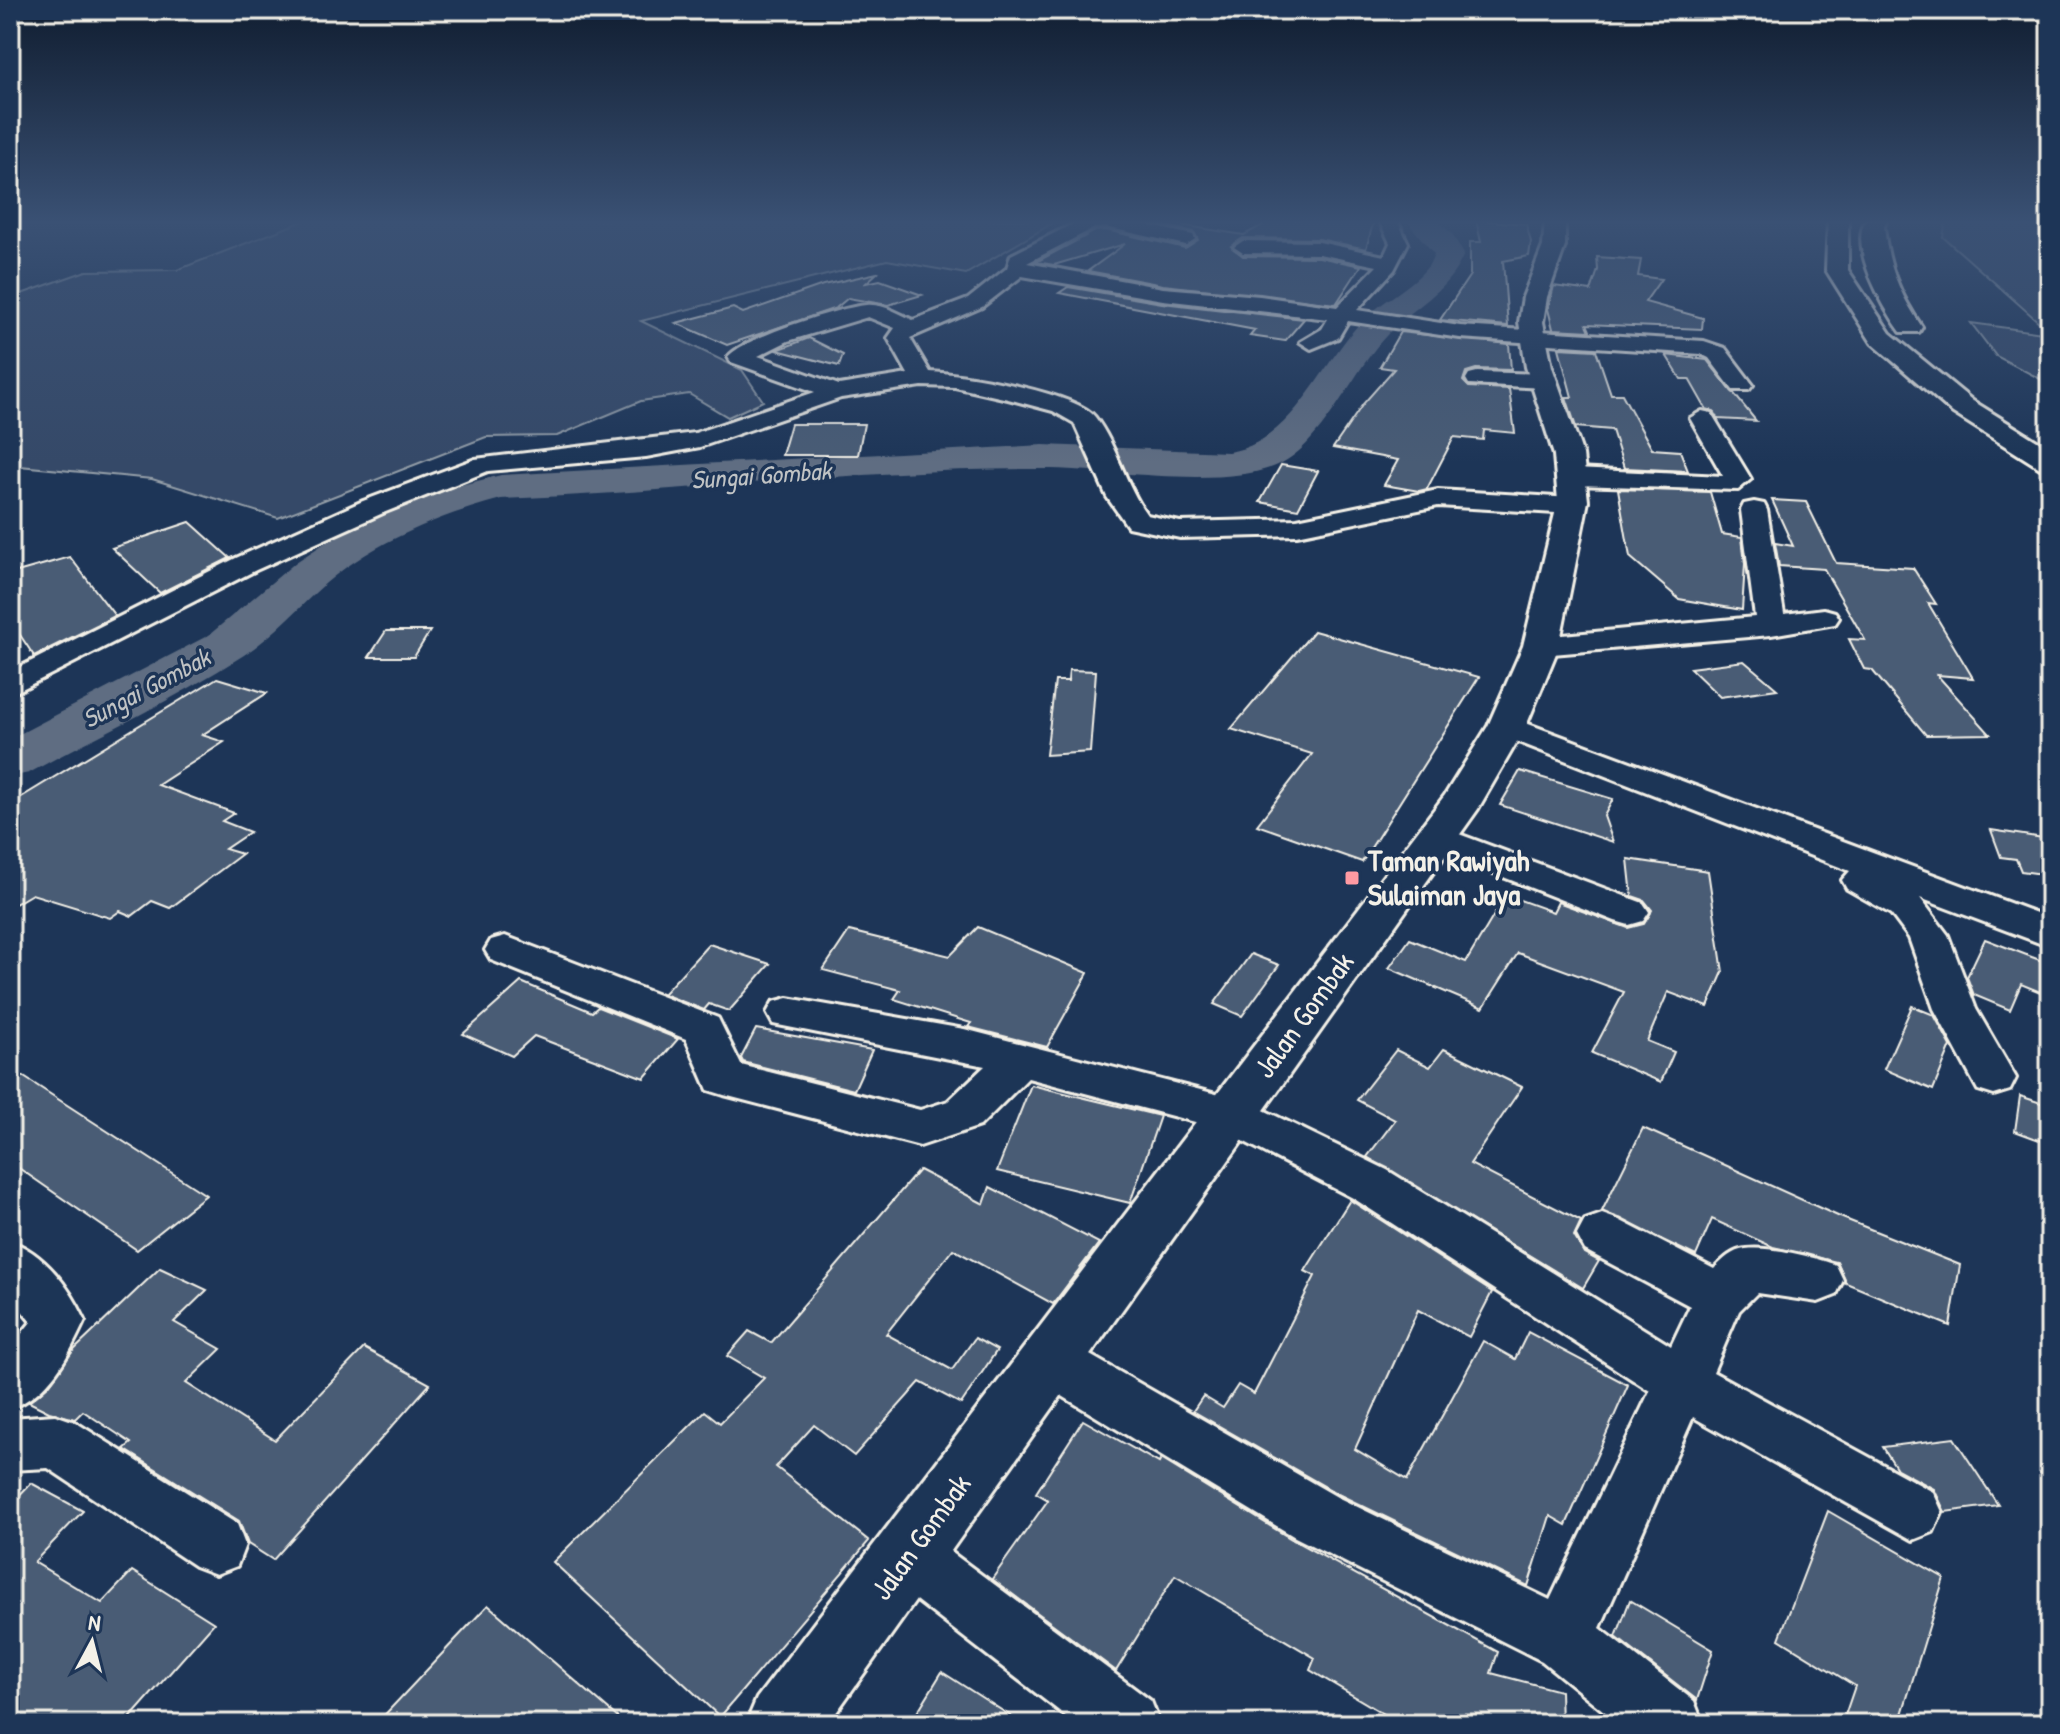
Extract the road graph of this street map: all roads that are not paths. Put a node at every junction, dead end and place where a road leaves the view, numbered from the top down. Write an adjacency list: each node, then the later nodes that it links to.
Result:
1 (978, 301): 8 (street)
2 (1245, 301): 7 (street)
3 (1351, 301): 7 (street)
4 (1535, 301): 10 (main road, Jalan Gombak)
5 (1857, 301): 17 (main road)
6 (1890, 301): 16 (main road)
7 (1340, 313): 9 (street); 10 (street)
8 (911, 327): 11 (street); 14 (street)
9 (1311, 342)
10 (1539, 360): 12 (street); 13 (street); 18 (main road, Jalan Gombak)
11 (922, 379): 14 (street); 18 (street)
12 (1477, 379)
13 (1741, 385)
14 (837, 392): 23 (street)
15 (1702, 418): 18 (street)
16 (2050, 436)
17 (2050, 462)
18 (1574, 492): 22 (main road, Jalan Gombak)
19 (1754, 510): 21 (street)
20 (1824, 618): 21 (street)
21 (1771, 626): 22 (street)
22 (1541, 646): 24 (main road, Jalan Gombak)
23 (10, 685)
24 (1507, 726): 25 (main road, Jalan Gombak); 26 (street)
25 (1435, 837): 27 (street); 33 (main road, Jalan Gombak)
26 (1852, 855): 28 (street); 32 (street)
27 (1629, 912)
28 (2050, 933)
29 (505, 950): 31 (street)
30 (788, 1013): 31 (street)
31 (1019, 1060): 33 (street)
32 (1994, 1078)
33 (1231, 1114): 38 (main road, Jalan Gombak); 39 (street)
34 (1602, 1235): 37 (street)
35 (10, 1262): 40 (street)
36 (1818, 1280): 37 (street)
37 (1720, 1297): 39 (street)
38 (1050, 1360): 44 (main road, Jalan Gombak); 45 (street)
39 (1683, 1383): 42 (street); 45 (street)
40 (10, 1384)
41 (10, 1444): 43 (street)
42 (1913, 1512)
43 (216, 1545)
44 (907, 1556): 46 (main road, Jalan Gombak); 47 (street)
45 (1564, 1639): 48 (street)
46 (783, 1724)
47 (1128, 1724)
48 (1671, 1724)

